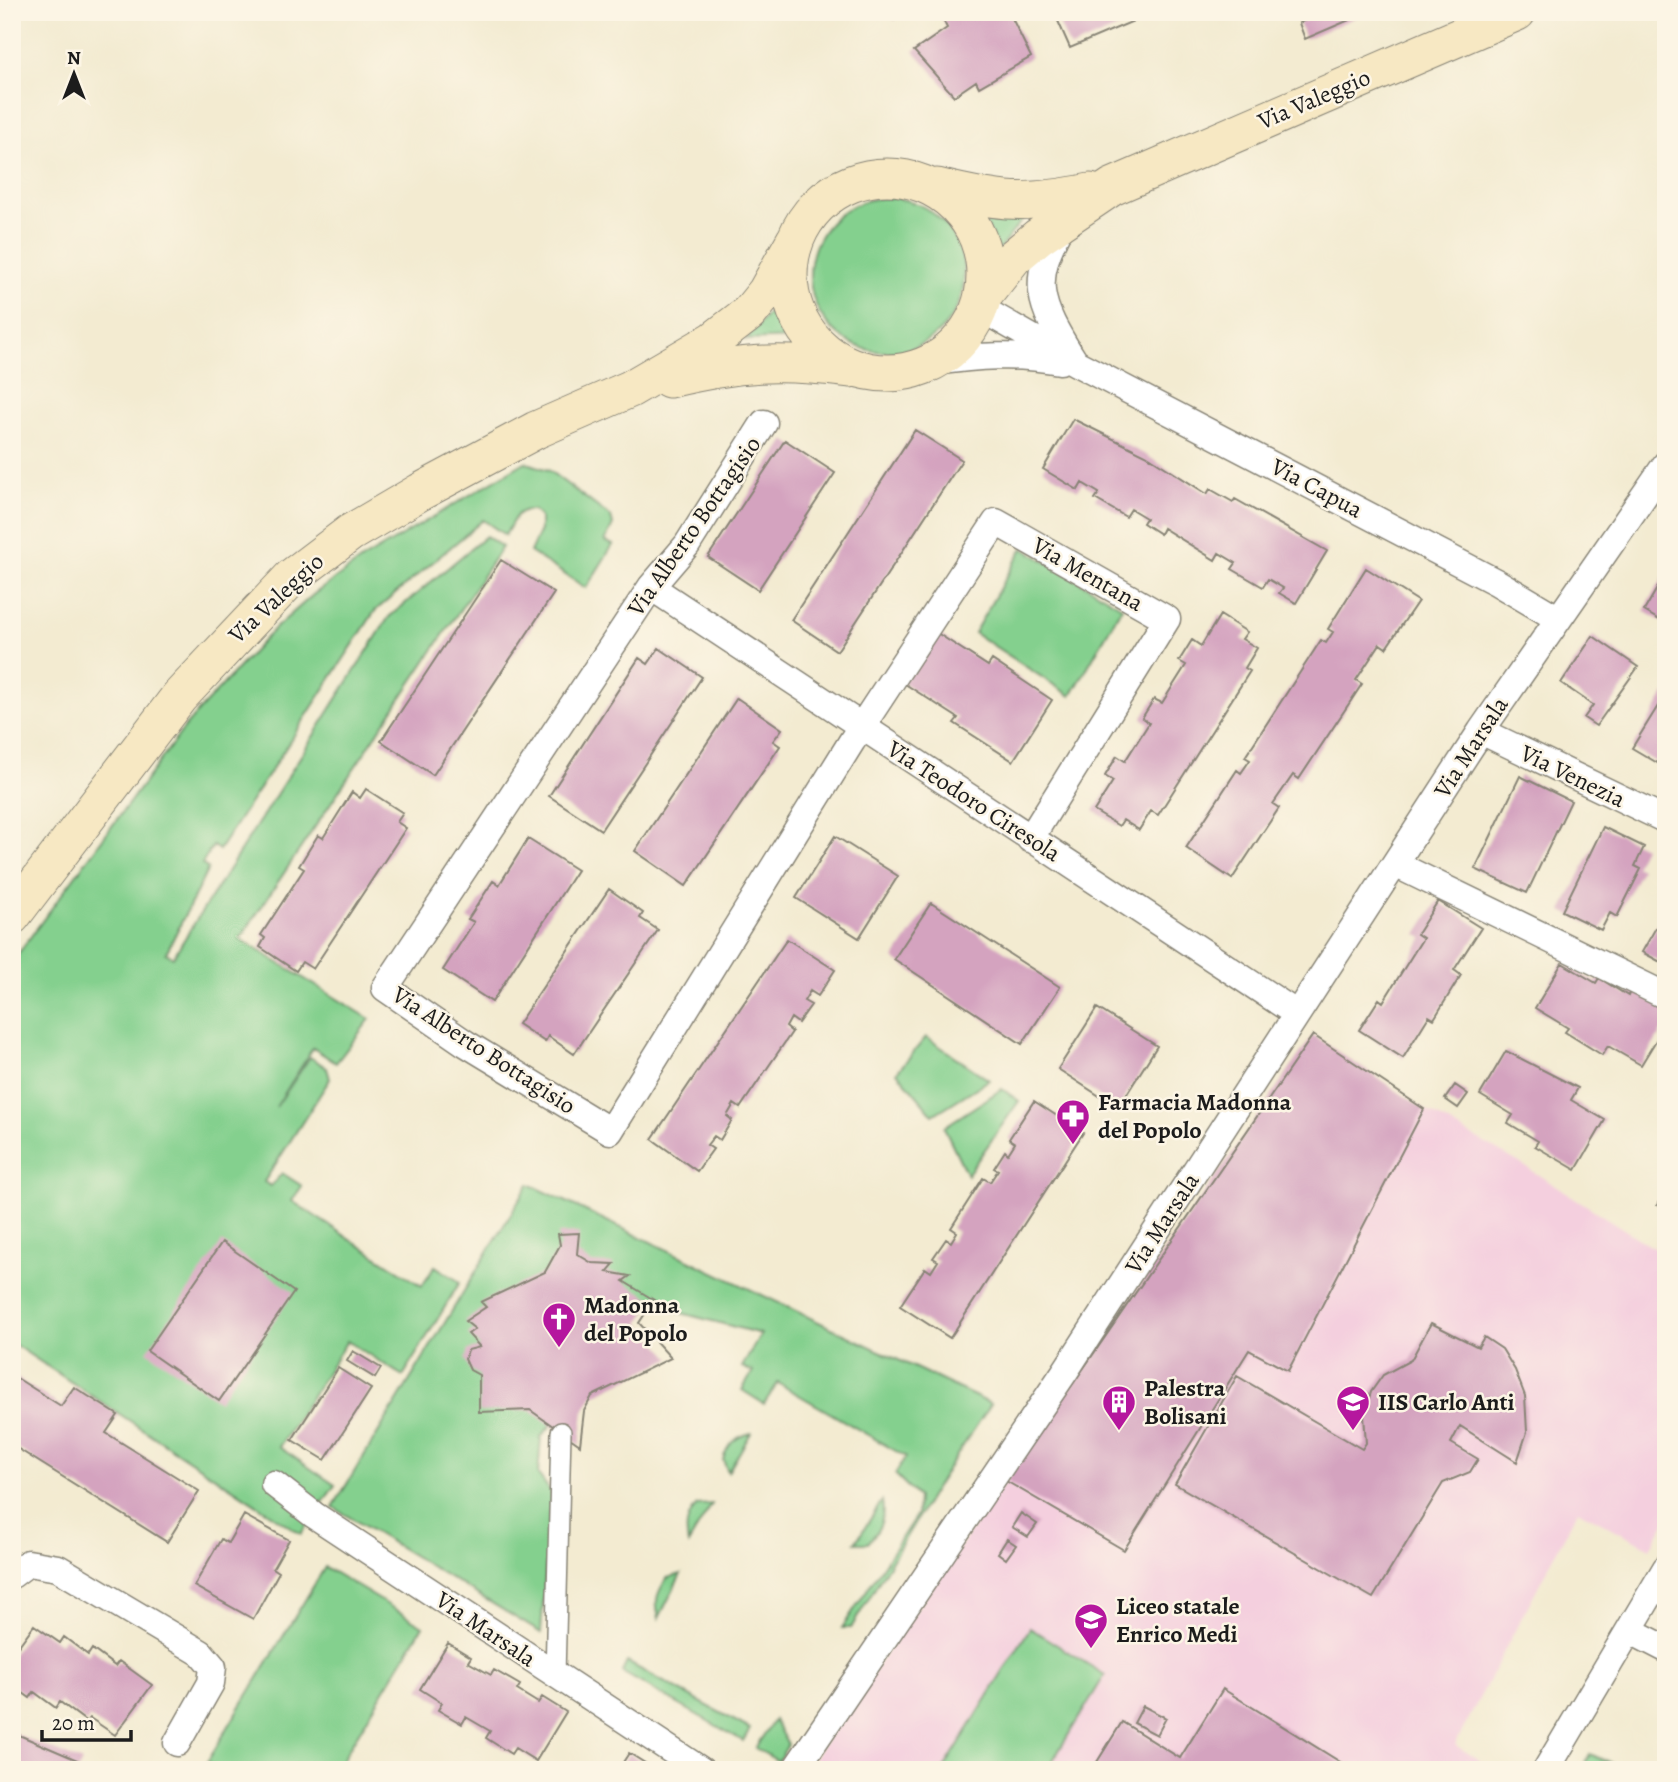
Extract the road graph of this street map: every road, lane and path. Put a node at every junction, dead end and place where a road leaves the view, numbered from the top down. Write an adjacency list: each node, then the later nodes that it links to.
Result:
1 (1517, 12): 3 (main road, Via Valeggio)
2 (928, 185): 3 (main road, Via Valeggio); 5 (main road); 6 (main road)
3 (1112, 187): 4 (main road, Via Valeggio)
4 (1065, 216): 6 (main road, Via Valeggio); 8 (street)
5 (795, 240): 9 (main road); 10 (main road, Via Valeggio)
6 (982, 301): 7 (main road); 8 (street, Via Capua)
7 (934, 362): 8 (street, Via Capua); 9 (main road)
8 (1076, 363): 14 (street, Via Capua)
9 (881, 373): 10 (main road, Via Valeggio)
10 (630, 389): 20 (main road, Via Valeggio)
11 (764, 423): 13 (street, Via Alberto Bottagisio)
12 (1665, 467): 14 (street, Via Marsala)
13 (651, 587): 15 (street, Via Teodoro Ciresola); 15 (street, Via Alberto Bottagisio)
14 (1557, 618): 16 (street, Via Marsala)
15 (862, 727): 18 (street, Via Teodoro Ciresola); 18 (street, Via Mentana)
16 (1481, 731): 17 (street, Via Venezia); 19 (street, Via Marsala)
17 (1666, 820)
18 (1030, 839): 22 (street, Via Teodoro Ciresola)
19 (1395, 864): 21 (street); 22 (street, Via Marsala)
20 (12, 916)
21 (1666, 996)
22 (1297, 1014): 32 (street, Via Marsala)
23 (561, 1432): 29 (street)
24 (274, 1483): 29 (street, Via Marsala)
25 (1666, 1568): 27 (street)
26 (12, 1575): 30 (street)
27 (1631, 1632): 28 (street); 33 (street)
28 (1666, 1649)
29 (555, 1676): 31 (street, Via Marsala)
30 (177, 1743)
31 (701, 1770)
32 (794, 1770)
33 (1546, 1770)

